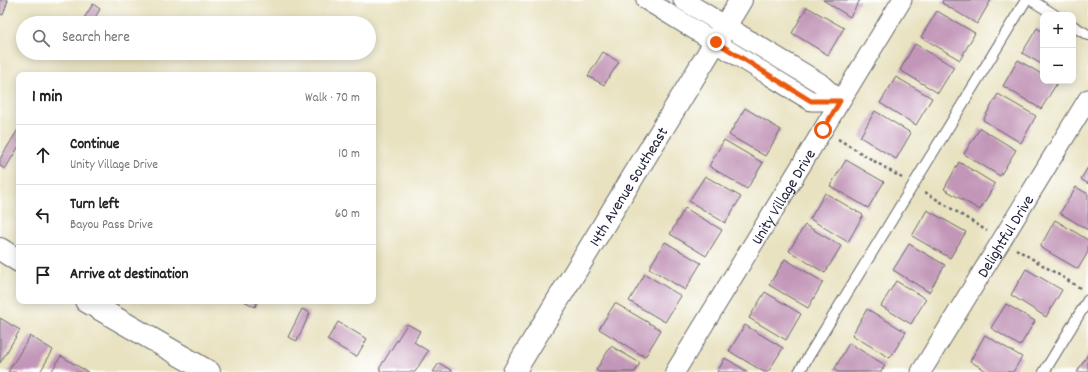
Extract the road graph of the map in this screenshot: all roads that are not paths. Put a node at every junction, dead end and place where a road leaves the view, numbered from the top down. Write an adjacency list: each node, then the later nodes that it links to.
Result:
1 (646, 0): 9 (street)
2 (683, 0): 9 (street)
3 (741, 0): 9 (street, 14th Avenue Southeast)
4 (902, 0): 12 (street, Unity Village Drive)
5 (1026, 0): 20 (lane)
6 (1031, 0): 7 (lane)
7 (1050, 12)
8 (1076, 28): 10 (lane)
9 (720, 34): 12 (street); 18 (street, 14th Avenue Southeast)
10 (1088, 35)
11 (1088, 99): 21 (street, Delightful Drive)
12 (840, 101): 19 (street, Unity Village Drive)
13 (0, 249): 14 (street)
14 (16, 259)
15 (1088, 300): 22 (lane)
16 (91, 304): 17 (street)
17 (209, 372)
18 (514, 372)
19 (675, 372)
20 (798, 372)
21 (921, 372)
22 (1044, 372)

